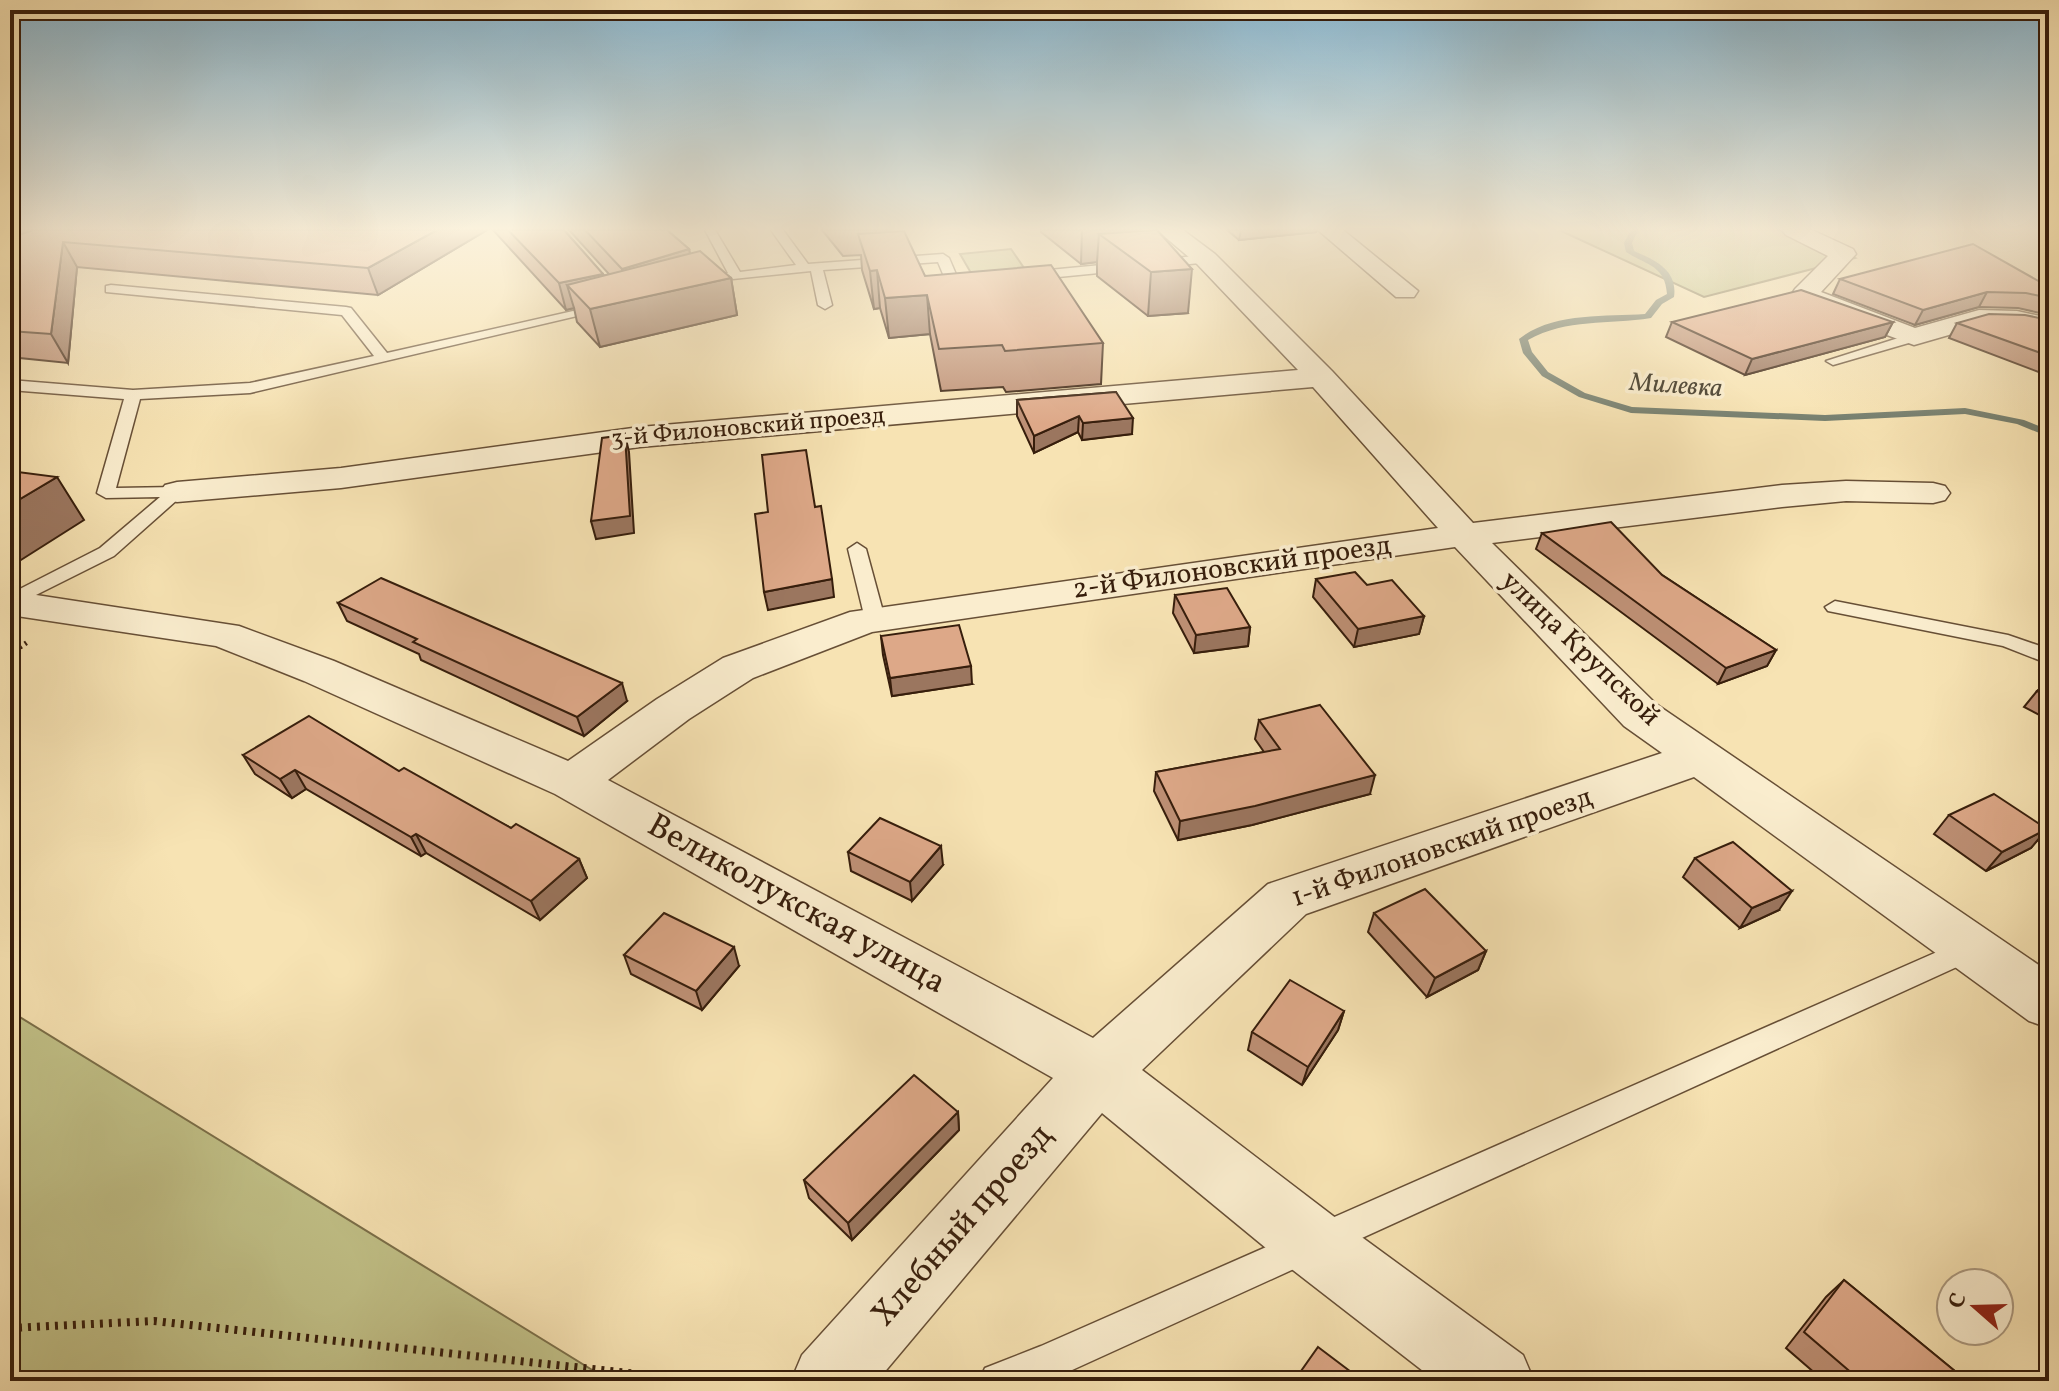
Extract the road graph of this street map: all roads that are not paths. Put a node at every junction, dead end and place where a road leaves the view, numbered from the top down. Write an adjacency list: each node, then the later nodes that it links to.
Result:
1 (174, 295): 9 (lane)
2 (821, 295): 6 (lane)
3 (1241, 295): 11 (street, улица Крупской)
4 (1804, 295): 8 (street)
5 (624, 304): 9 (lane)
6 (825, 305)
7 (2049, 326): 8 (street)
8 (1914, 337): 10 (lane)
9 (382, 356): 13 (lane)
10 (1833, 361)
11 (1321, 377): 14 (street, 3-й Филоновский проезд); 16 (street, улица Крупской)
12 (10, 385): 13 (lane)
13 (133, 395): 14 (lane)
14 (177, 492): 18 (lane)
15 (1933, 493): 16 (street, 2-й Филоновский проезд)
16 (1464, 535): 20 (street, 2-й Филоновский проезд); 22 (street, улица Крупской)
17 (857, 549): 20 (lane)
18 (10, 603): 23 (street, Великолукская улица)
19 (1835, 607): 21 (lane)
20 (875, 619): 23 (street, 2-й Филоновский проезд)
21 (2049, 657)
22 (1701, 757): 24 (street, улица Крупской); 26 (street, 1-й Филоновский проезд)
23 (572, 782): 26 (street, Великолукская улица)
24 (1971, 948): 25 (street, улица Крупской); 27 (lane)
25 (2049, 1003)
26 (1098, 1072): 27 (street, Великолукская улица); 28 (street, Хлебный проезд)
27 (1313, 1243): 29 (lane); 30 (street, Великолукская улица)
28 (828, 1381)
29 (998, 1381)
30 (1497, 1381)

